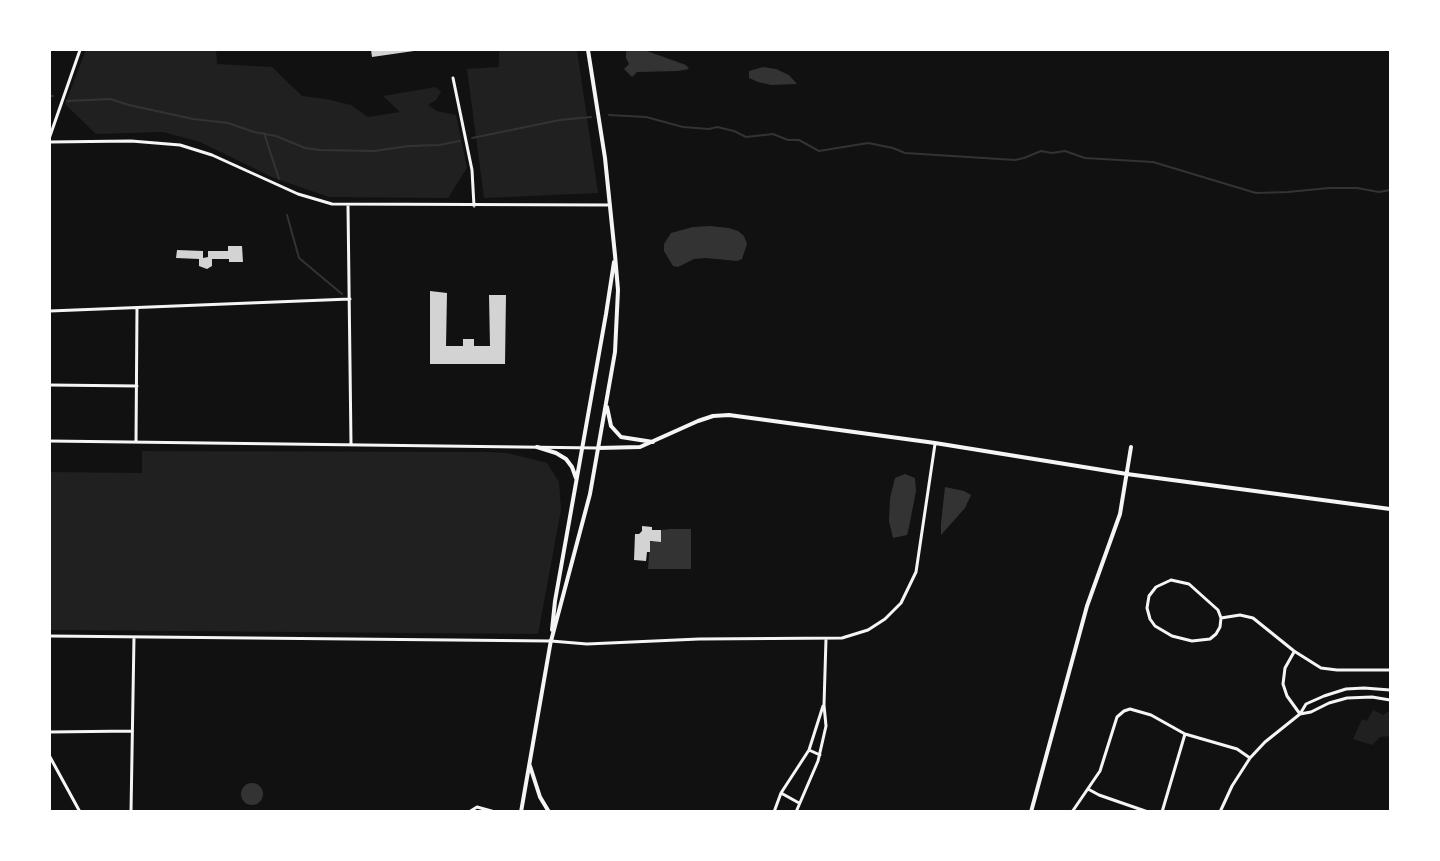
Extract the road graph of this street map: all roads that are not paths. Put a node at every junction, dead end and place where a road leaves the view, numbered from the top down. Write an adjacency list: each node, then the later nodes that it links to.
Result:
1 (80, 50): 4 (street)
2 (588, 50): 7 (street)
3 (453, 78): 8 (street)
4 (50, 136)
5 (50, 142): 6 (street)
6 (348, 205): 8 (street); 10 (street)
7 (610, 205): 8 (street); 9 (street)
8 (474, 206)
9 (615, 255): 15 (street); 23 (street)
10 (350, 299): 11 (street); 20 (street)
11 (137, 308): 12 (street); 14 (street)
12 (50, 311)
13 (50, 385): 14 (street)
14 (137, 386): 17 (street)
15 (606, 403): 18 (street); 24 (street)
16 (50, 441): 17 (street)
17 (136, 442): 20 (street)
18 (654, 442): 19 (street); 24 (street)
19 (935, 443): 25 (street); 31 (street)
20 (351, 444): 21 (street)
21 (537, 447): 23 (street); 26 (street)
22 (1131, 447): 25 (street)
23 (583, 448): 24 (street); 26 (street)
24 (598, 448): 32 (street)
25 (1127, 474): 27 (street); 58 (street)
26 (576, 483): 32 (street)
27 (1390, 509)
28 (1221, 618): 28 (street); 33 (street)
29 (50, 636): 30 (street)
30 (134, 637): 32 (street); 39 (street)
31 (826, 639): 32 (street); 37 (street)
32 (551, 641): 46 (street)
33 (1294, 651): 34 (street); 38 (street)
34 (1390, 670)
35 (1390, 690): 38 (street)
36 (1390, 700): 38 (street)
37 (824, 705): 42 (street); 43 (street)
38 (1300, 714): 45 (street)
39 (132, 731): 40 (street); 51 (street)
40 (50, 732)
41 (1185, 734): 45 (street); 47 (street); 61 (street)
42 (809, 750): 43 (street); 48 (street)
43 (820, 755): 49 (street)
44 (50, 757): 50 (street)
45 (1250, 758): 62 (street)
46 (529, 763): 54 (street); 55 (street)
47 (1088, 789): 59 (street); 60 (street)
48 (781, 793): 49 (street); 56 (street)
49 (799, 803): 57 (street)
50 (80, 812)
51 (131, 812)
52 (469, 812): 53 (street)
53 (495, 812)
54 (521, 812)
55 (549, 812)
56 (774, 812)
57 (796, 812)
58 (1031, 812)
59 (1072, 812)
60 (1148, 812)
61 (1162, 812)
62 (1221, 812)

